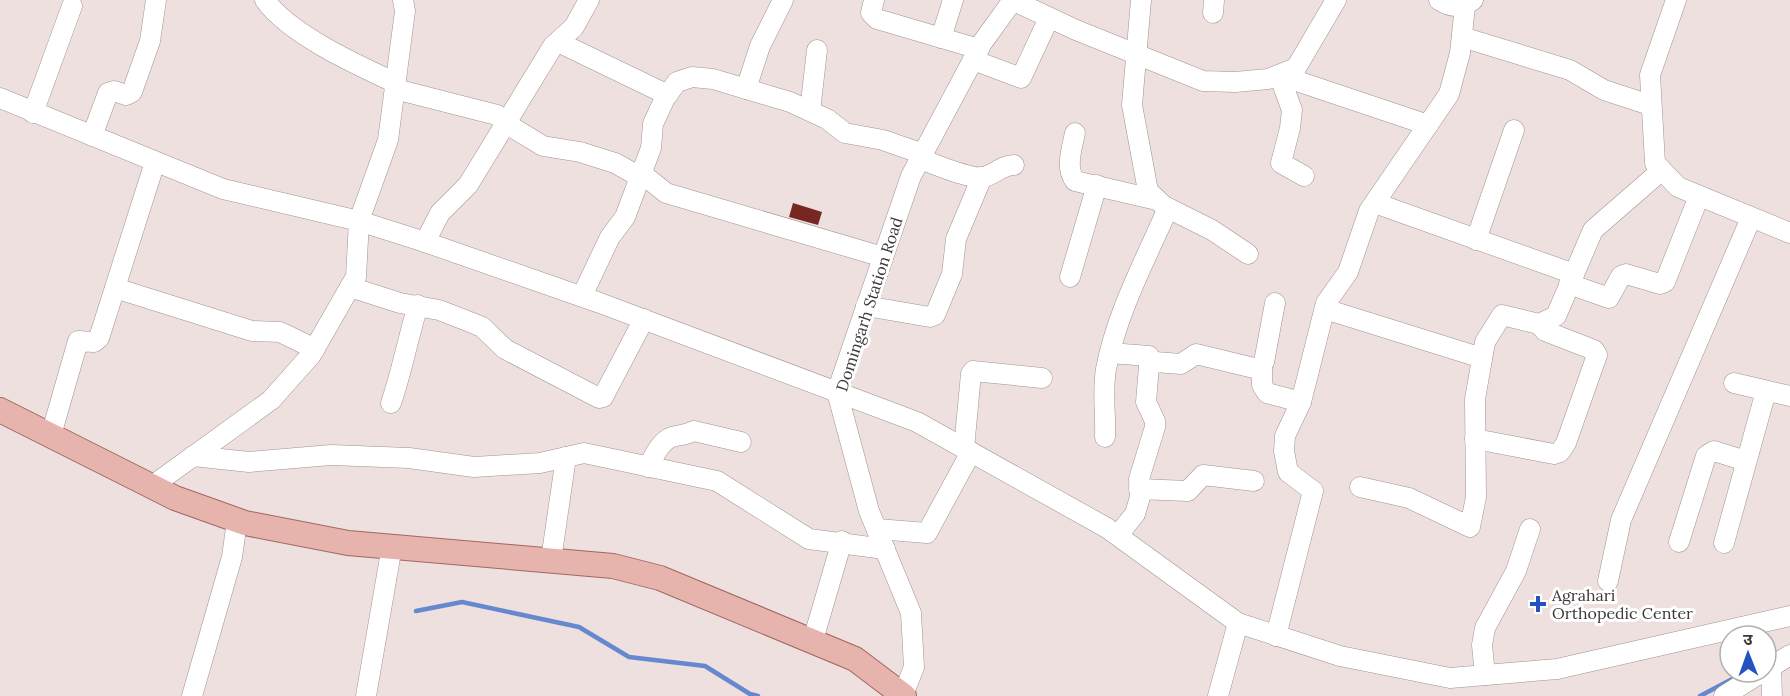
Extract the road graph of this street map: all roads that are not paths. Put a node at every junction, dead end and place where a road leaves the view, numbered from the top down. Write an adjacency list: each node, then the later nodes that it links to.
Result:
1 (156, 0): 34 (street)
2 (265, 0): 23 (street)
3 (403, 0): 23 (street)
4 (589, 0): 18 (street)
5 (783, 0): 24 (street)
6 (874, 0): 17 (street)
7 (953, 0): 17 (street)
8 (1013, 0): 15 (street); 21 (street, Domingarh Station Road)
9 (1141, 0): 20 (street)
10 (1336, 0): 22 (street)
11 (1439, 0): 13 (street)
12 (1676, 0): 27 (street)
13 (1469, 3): 16 (street)
14 (72, 6): 29 (street)
15 (1049, 18): 20 (street); 21 (street)
16 (1462, 37): 27 (street); 31 (street)
17 (941, 38): 21 (street)
18 (558, 42): 25 (street); 30 (street)
19 (817, 50): 28 (street)
20 (1137, 54): 22 (street); 45 (street)
21 (976, 55): 35 (street, Domingarh Station Road)
22 (1279, 75): 31 (street); 40 (street)
23 (395, 86): 30 (street); 47 (street)
24 (746, 89): 25 (street); 28 (street)
25 (668, 95): 39 (street)
26 (0, 98): 29 (street)
27 (1650, 105): 38 (street)
28 (810, 111): 35 (street)
29 (33, 113): 34 (street)
30 (506, 123): 39 (street); 50 (street)
31 (1428, 125): 44 (street)
32 (1514, 130): 49 (street)
33 (1075, 133): 42 (street)
34 (92, 136): 36 (street)
35 (921, 157): 41 (street); 52 (street, Domingarh Station Road)
36 (155, 162): 47 (street); 56 (street)
37 (1014, 165): 41 (street)
38 (1662, 170): 43 (street); 54 (street)
39 (640, 175): 52 (street); 57 (street)
40 (1304, 176)
41 (982, 177): 60 (street)
42 (1097, 185): 45 (street); 53 (street)
43 (1700, 196): 46 (street); 54 (street)
44 (1375, 203): 49 (street); 61 (street)
45 (1163, 204): 51 (street); 65 (street)
46 (1751, 218): 48 (street); 100 (street)
47 (359, 221): 50 (street); 55 (street)
48 (1790, 233)
49 (1476, 240): 54 (street)
50 (425, 242): 57 (street)
51 (1248, 254)
52 (883, 257): 60 (street, Domingarh Station Road)
53 (1070, 277)
54 (1572, 279): 63 (street)
55 (350, 287): 59 (street); 64 (street)
56 (115, 288): 64 (street); 77 (street)
57 (582, 296): 62 (street)
58 (1275, 303): 68 (street)
59 (418, 305): 62 (street); 75 (street)
60 (866, 306): 72 (street, Domingarh Station Road)
61 (1325, 309): 67 (street); 74 (street)
62 (644, 319): 72 (street)
63 (1539, 324): 67 (street); 79 (street)
64 (315, 349): 82 (street)
65 (1110, 353): 66 (street); 78 (street)
66 (1149, 356)
67 (1482, 358): 79 (street)
68 (1262, 366): 74 (street); 89 (street)
69 (1042, 378): 81 (street)
70 (1734, 383): 71 (street)
71 (1766, 391): 73 (street); 84 (street)
72 (837, 392): 81 (street); 92 (street, Domingarh Station Road)
73 (1790, 396)
74 (1301, 402): 103 (street)
75 (391, 404)
76 (0, 410): 77 (main road)
77 (51, 435): 87 (main road)
78 (1105, 437)
79 (1475, 440): 88 (street)
80 (741, 442): 85 (street)
81 (967, 450): 92 (street); 93 (street)
82 (194, 456): 83 (street); 87 (street)
83 (566, 457): 85 (street); 99 (street)
84 (1746, 461): 95 (street); 96 (street)
85 (648, 467): 94 (street)
86 (1254, 481): 89 (street)
87 (152, 486): 90 (main road)
88 (1360, 487)
89 (1139, 489): 93 (street)
90 (237, 521): 97 (main road); 108 (street)
91 (1530, 528): 105 (street)
92 (877, 529): 98 (street, Domingarh Station Road)
93 (1118, 536): 102 (street)
94 (842, 542): 98 (street); 104 (street)
95 (1679, 542)
96 (1724, 543)
97 (392, 546): 99 (main road); 109 (street)
98 (885, 549): 107 (street, Domingarh Station Road)
99 (551, 560): 104 (main road)
100 (1608, 581)
101 (1790, 616): 105 (street)
102 (1238, 623): 103 (street); 110 (street)
103 (1276, 636): 105 (street)
104 (813, 640): 107 (main road)
105 (1485, 675)
106 (1743, 684): 111 (street)
107 (904, 695)
108 (192, 696)
109 (366, 696)
110 (1218, 696)
111 (1724, 696)

